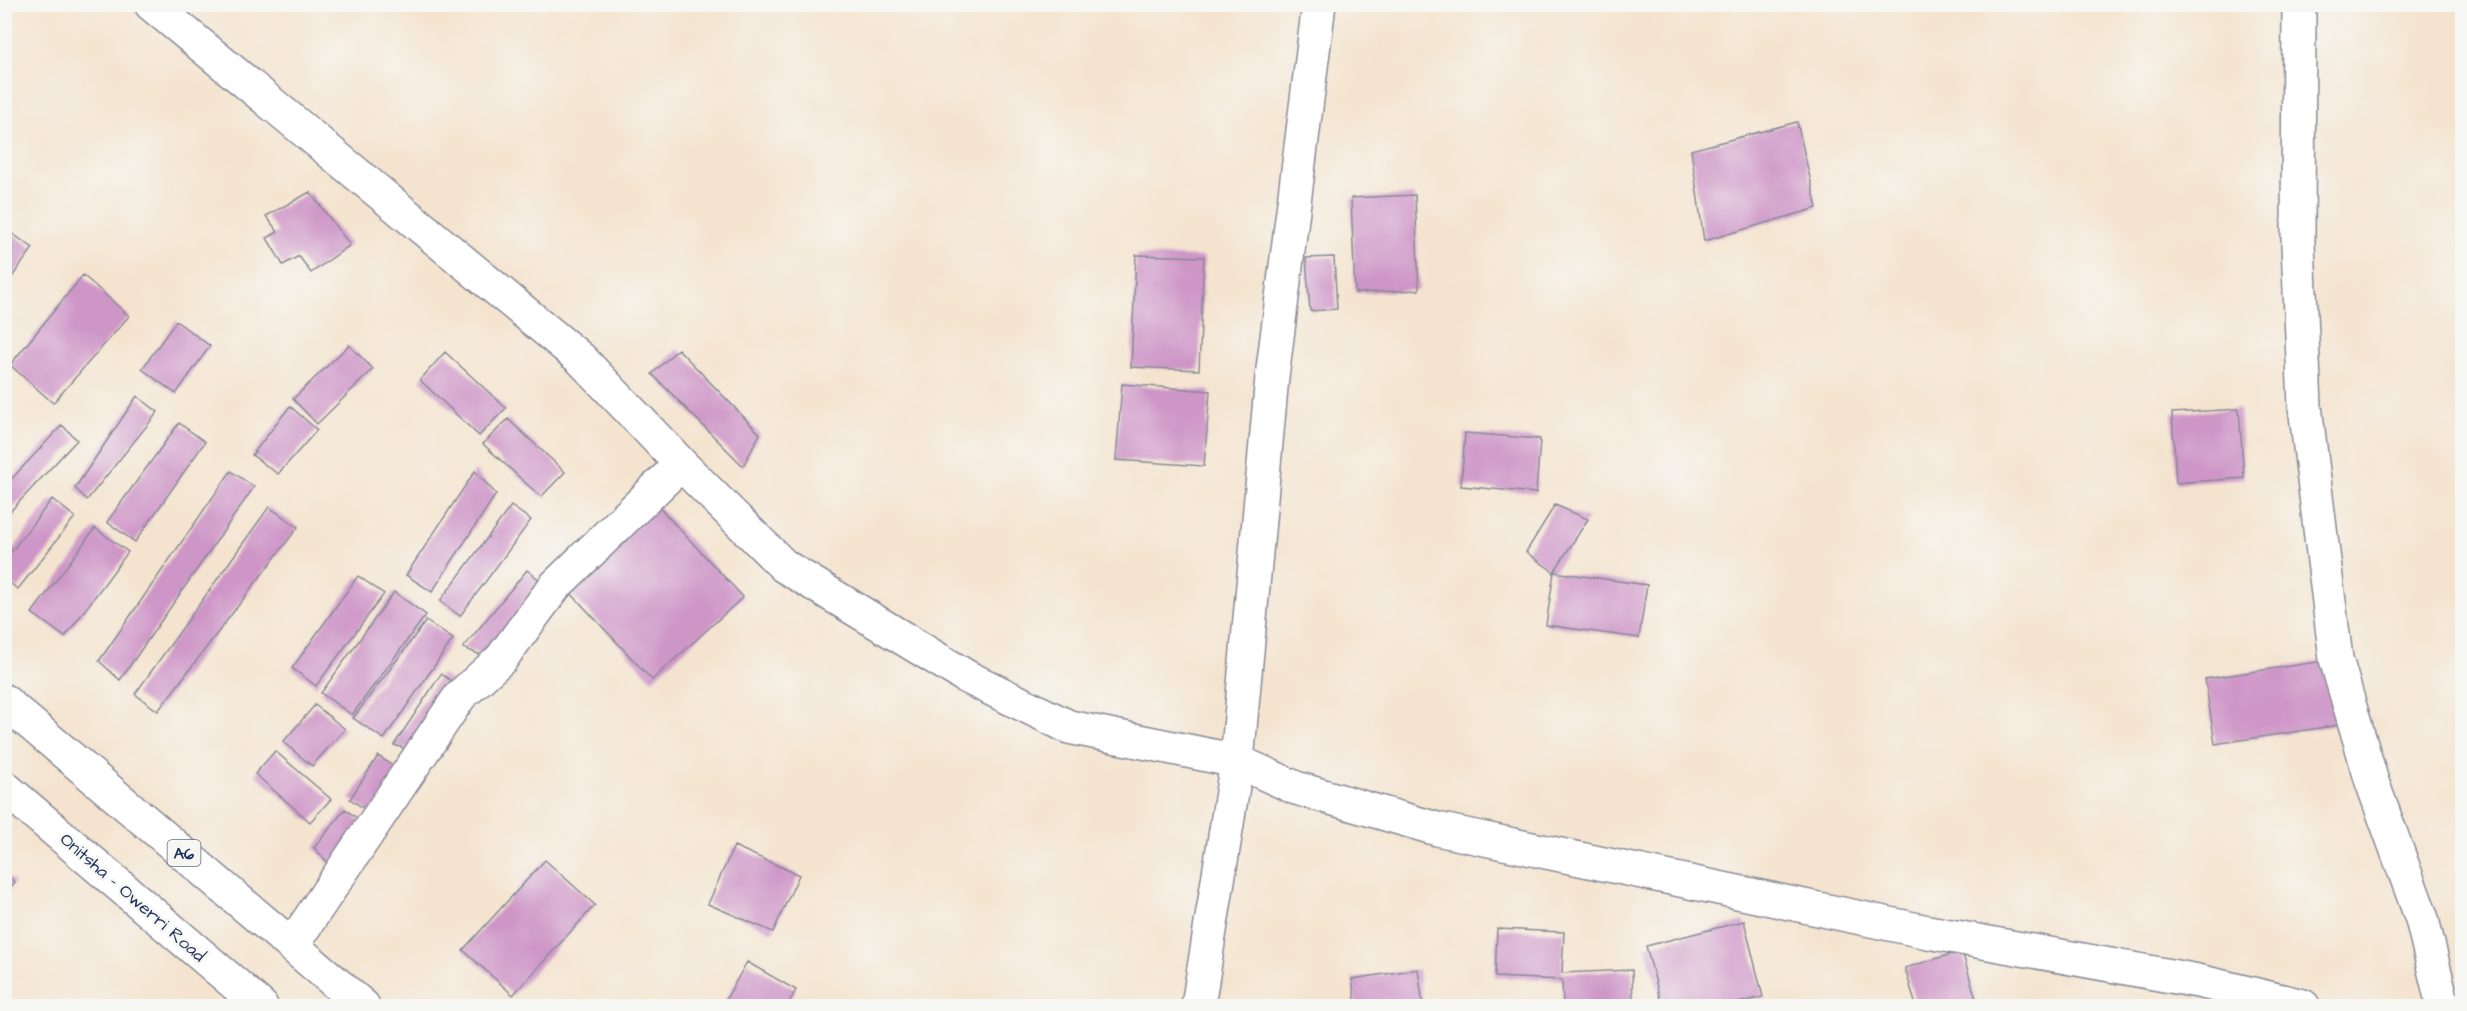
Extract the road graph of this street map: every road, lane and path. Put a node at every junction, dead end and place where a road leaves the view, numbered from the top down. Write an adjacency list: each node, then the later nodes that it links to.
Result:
1 (151, 4): 4 (main road)
2 (1319, 4): 6 (main road)
3 (2299, 4): 13 (main road)
4 (681, 464): 6 (main road); 8 (main road)
5 (4, 701): 8 (main road, A6)
6 (1237, 761): 11 (main road); 12 (main road)
7 (4, 787): 9 (main road, Onitsha - Owerri Road)
8 (292, 945): 10 (main road, A6)
9 (261, 1006)
10 (363, 1006)
11 (1198, 1006)
12 (2302, 1006)
13 (2443, 1006)

